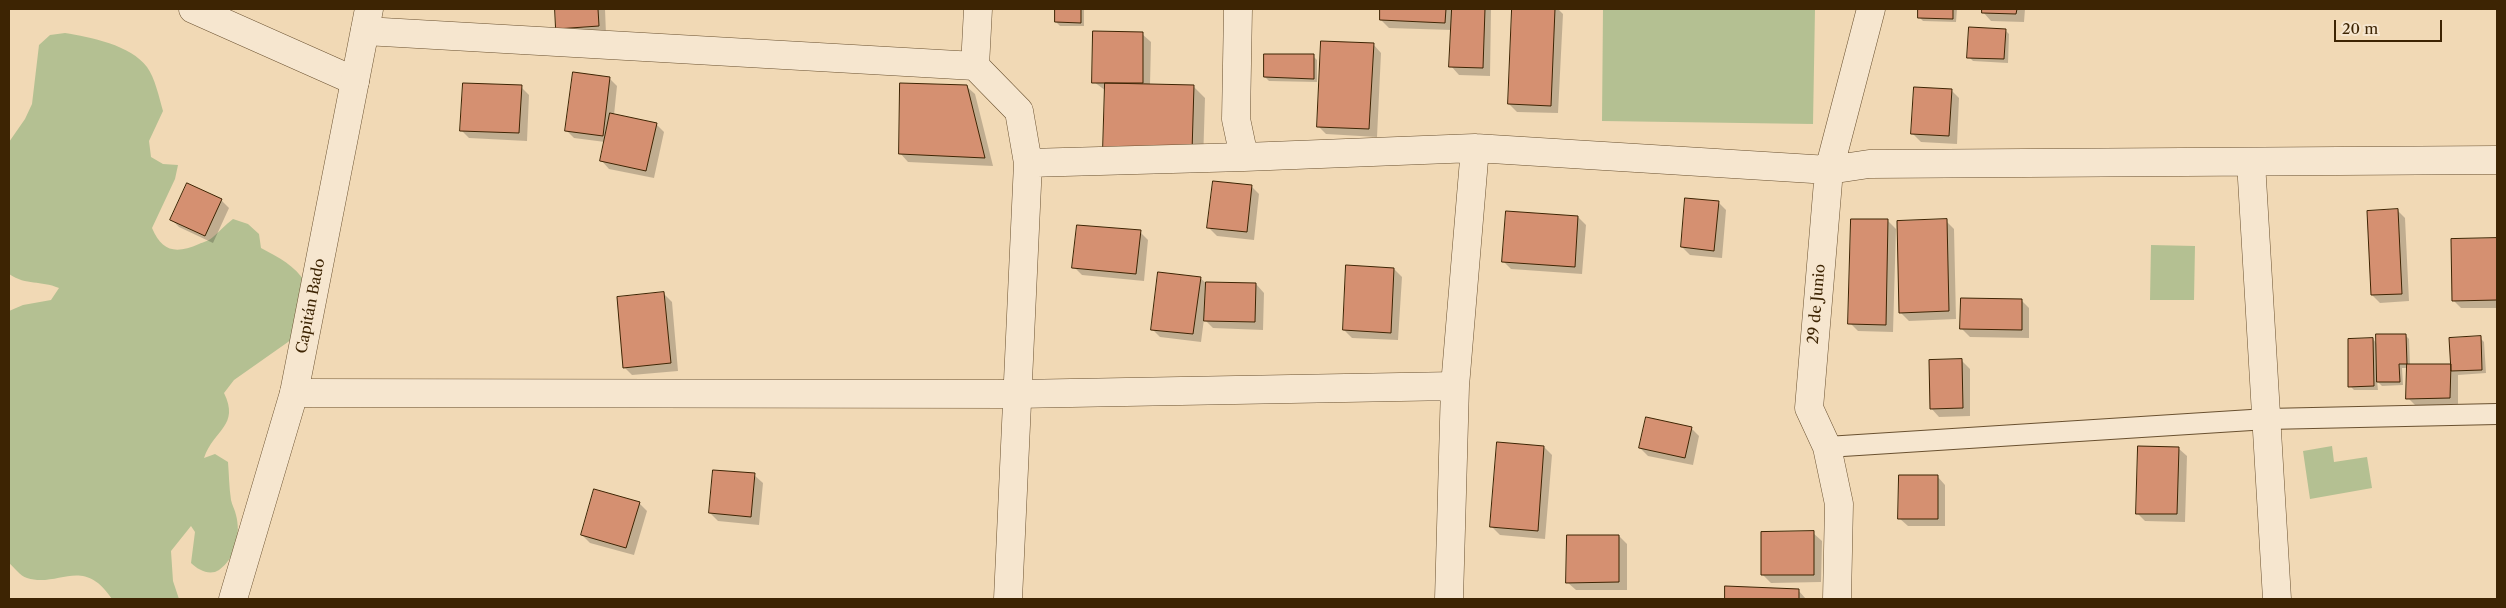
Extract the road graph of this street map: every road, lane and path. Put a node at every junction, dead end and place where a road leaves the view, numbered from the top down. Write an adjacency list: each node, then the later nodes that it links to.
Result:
1 (193, 9): 7 (street)
2 (978, 9): 6 (street)
3 (1238, 9): 9 (street)
4 (1871, 9): 13 (street, 29 de Junio)
5 (367, 20): 6 (street); 7 (street, Capitán Bado)
6 (975, 66): 12 (street)
7 (355, 81): 15 (street, Capitán Bado)
8 (1475, 148): 9 (street); 13 (street); 14 (street)
9 (1244, 158): 12 (street)
10 (2497, 160): 11 (street)
11 (2252, 162): 13 (street); 18 (street)
12 (1028, 163): 16 (street)
13 (1829, 170): 19 (street, 29 de Junio)
14 (1455, 386): 16 (street); 22 (street)
15 (294, 393): 16 (street); 20 (street, Capitán Bado)
16 (1016, 394): 21 (street)
17 (2497, 414): 18 (lane)
18 (2267, 419): 19 (lane); 24 (street)
19 (1827, 447): 23 (street, 29 de Junio)
20 (233, 599)
21 (1008, 599)
22 (1449, 599)
23 (1837, 599)
24 (2277, 599)

